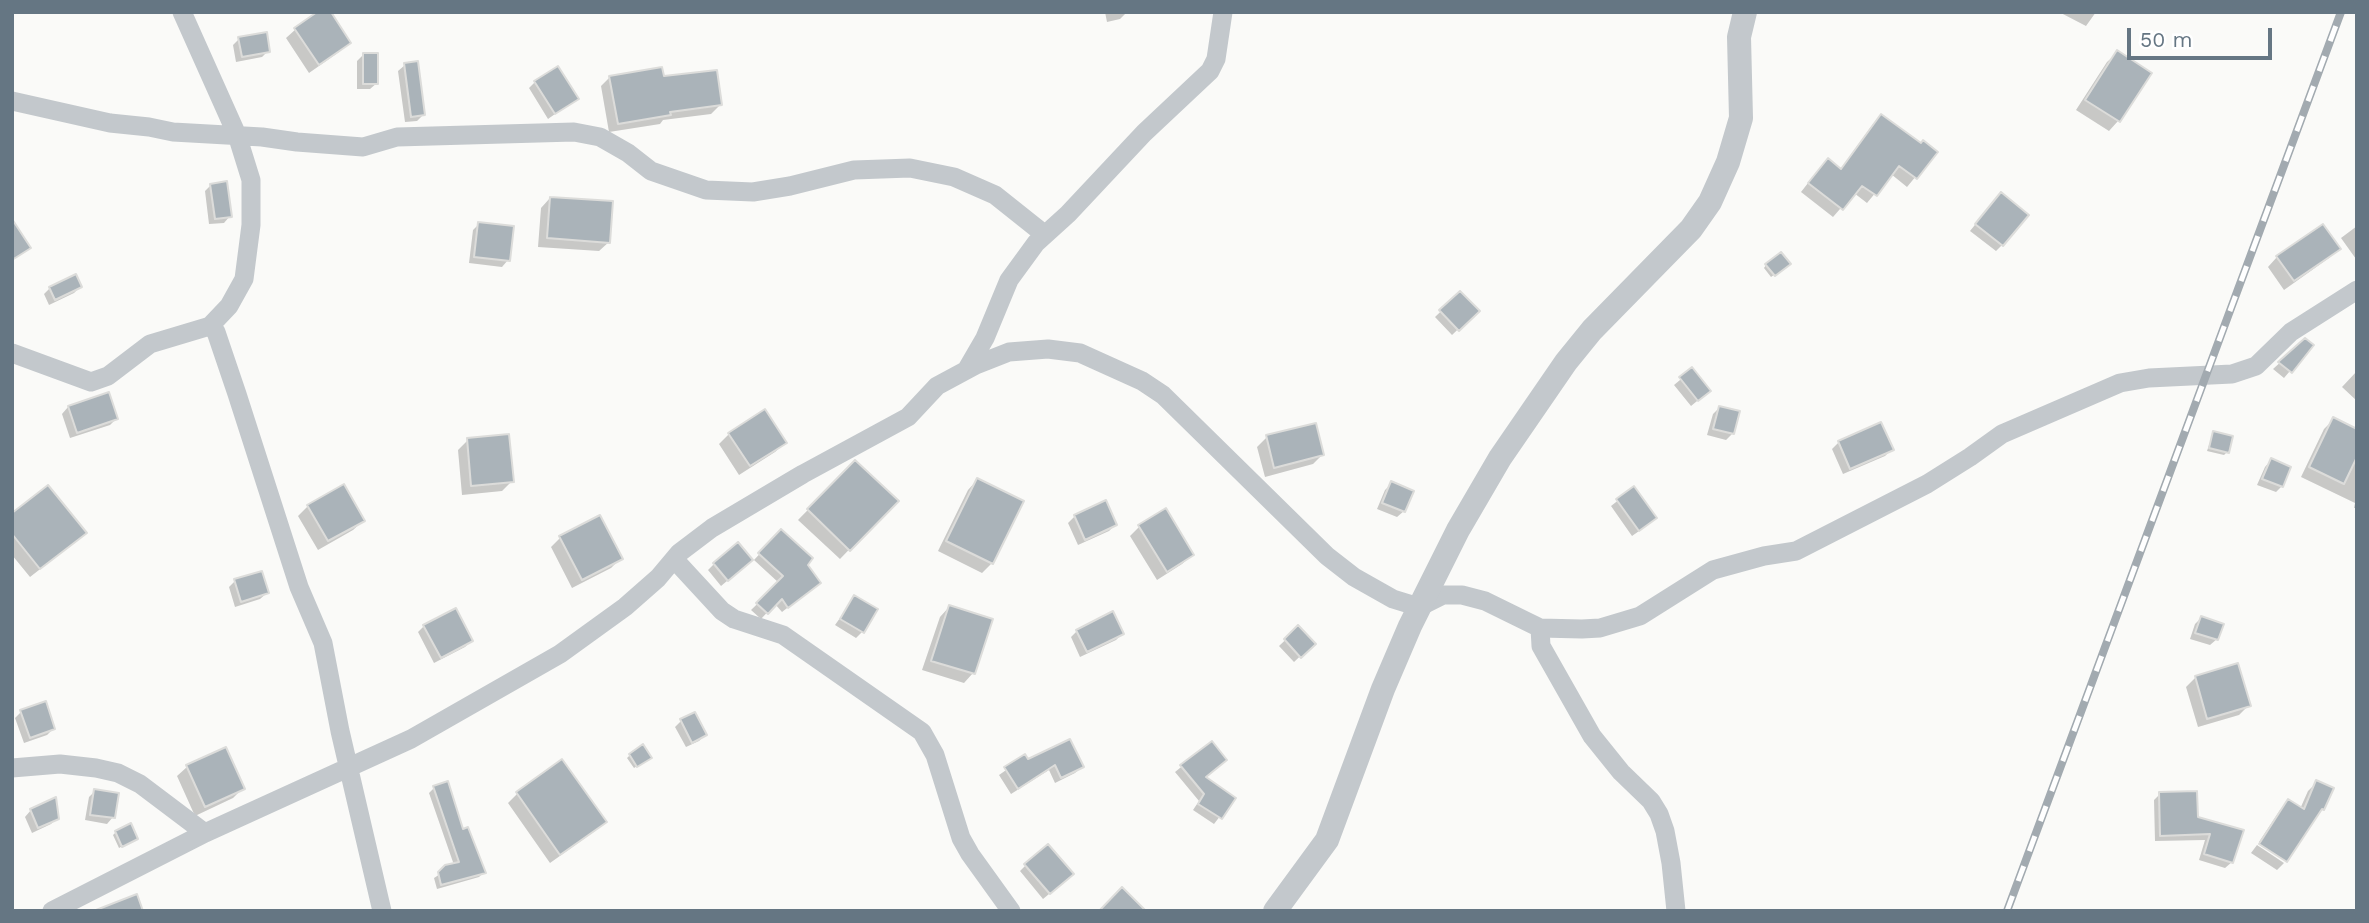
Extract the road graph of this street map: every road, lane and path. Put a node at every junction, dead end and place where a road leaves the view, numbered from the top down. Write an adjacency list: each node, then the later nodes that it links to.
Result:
1 (182, 12): 5 (street)
2 (1223, 12): 6 (street)
3 (1745, 12): 12 (street)
4 (12, 102): 5 (street)
5 (237, 135): 6 (street); 8 (street)
6 (1044, 234): 10 (street)
7 (2357, 289): 13 (street)
8 (210, 326): 9 (street); 15 (street)
9 (12, 353)
10 (967, 369): 11 (street); 12 (street)
11 (674, 559): 15 (street); 17 (street)
12 (1419, 607): 13 (street); 20 (street)
13 (1540, 628): 21 (street)
14 (12, 768): 16 (street)
15 (349, 768): 16 (street); 19 (street)
16 (205, 833): 18 (street)
17 (1005, 909)
18 (52, 911)
19 (382, 911)
20 (1275, 911)
21 (1676, 911)

